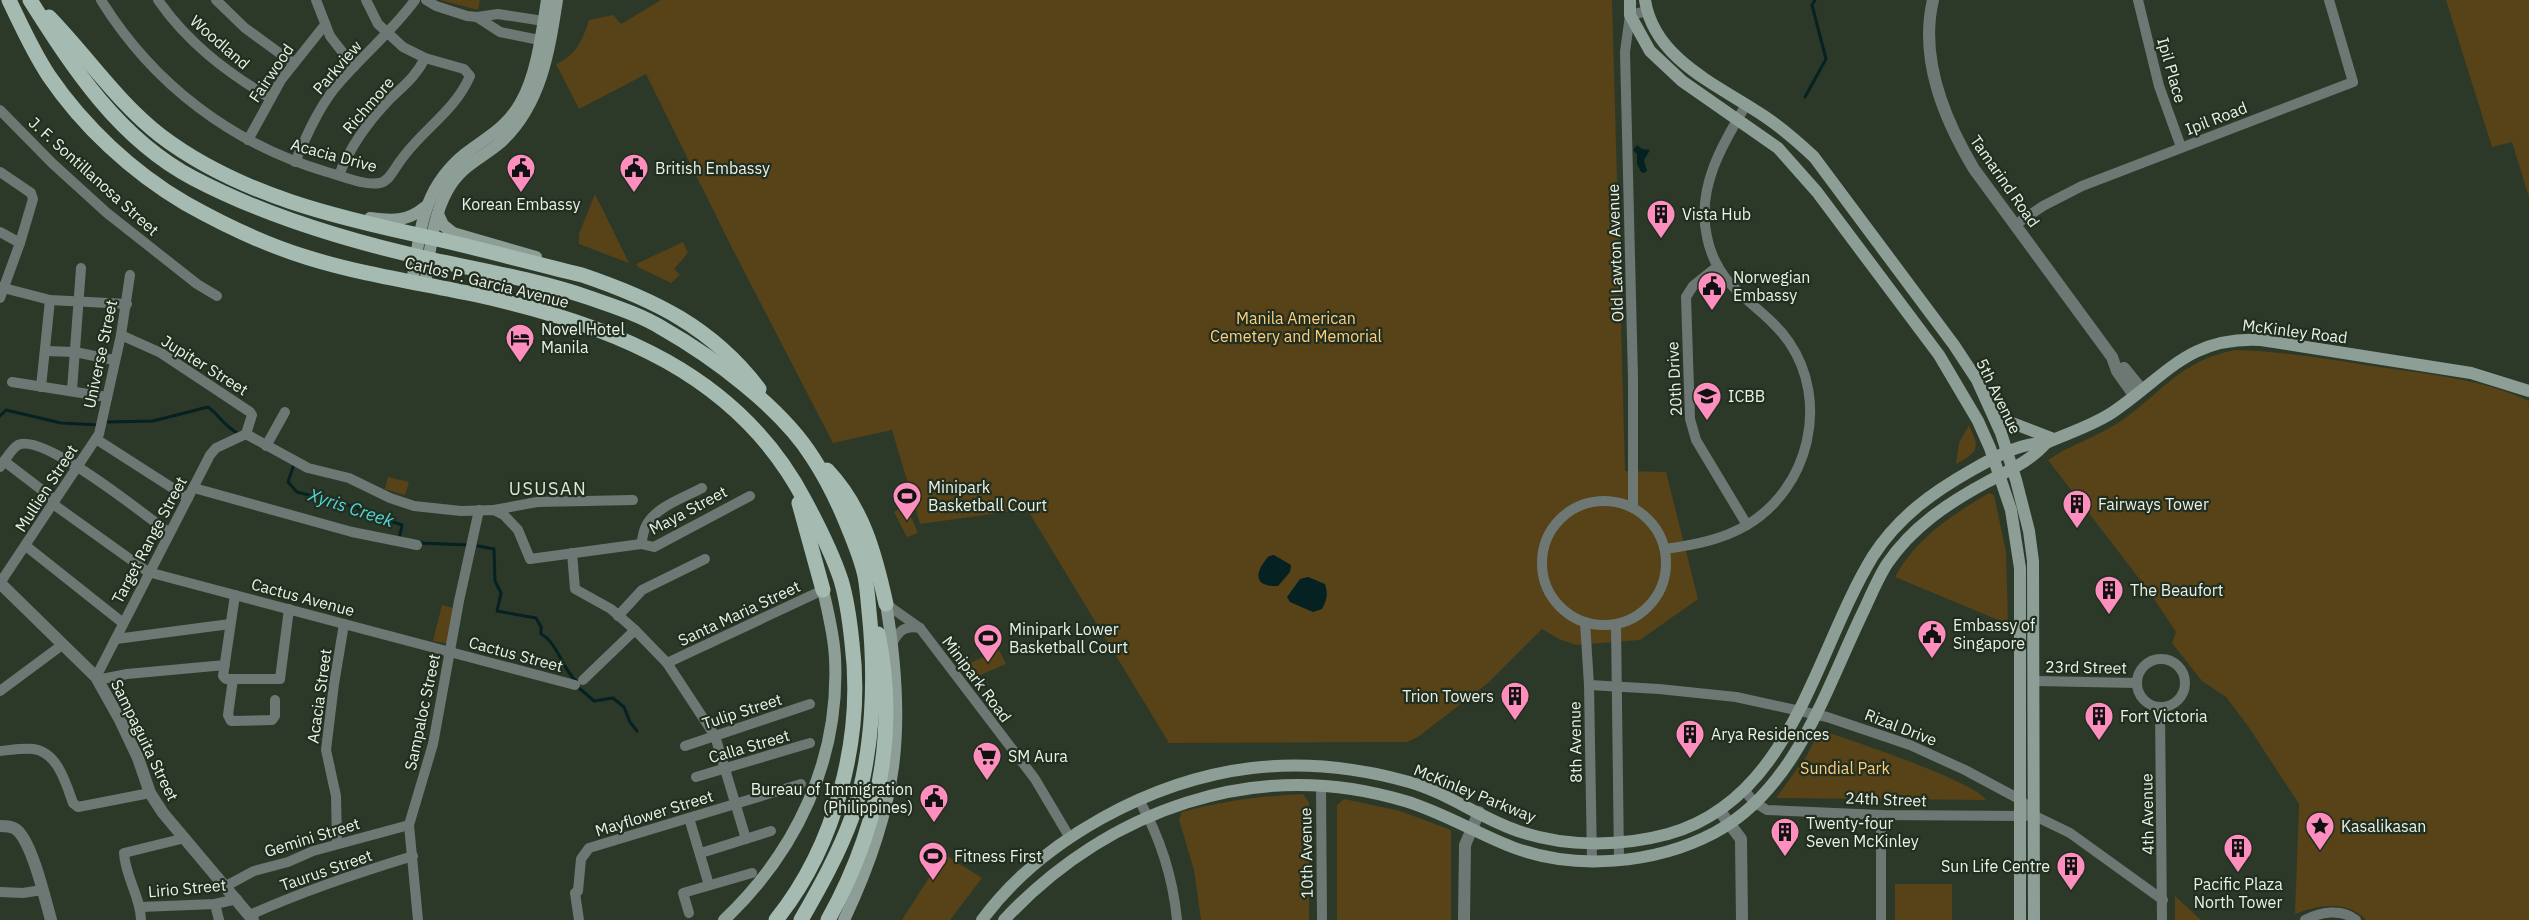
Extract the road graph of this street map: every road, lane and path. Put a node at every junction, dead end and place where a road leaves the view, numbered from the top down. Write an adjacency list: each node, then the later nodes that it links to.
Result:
1 (9, 0): 47 (main road, Carlos P. Garcia Avenue)
2 (31, 0): 36 (main road); 42 (main road, Carlos P. Garcia Avenue)
3 (158, 0): 26 (street, Woodland)
4 (216, 0): 24 (street)
5 (316, 0): 20 (street)
6 (366, 0): 21 (street, Acacia Drive)
7 (415, 0): 21 (street, Parkview)
8 (426, 0): 18 (street)
9 (547, 0): 19 (main road)
10 (557, 0): 19 (main road)
11 (1630, 0): 17 (main road)
12 (1933, 0): 38 (street, Tamarind Road)
13 (2138, 0): 31 (street, Ipil Place)
14 (2329, 0): 31 (street, Ipil Road)
15 (106, 2): 30 (street, Acacia Drive)
16 (1646, 5): 17 (street); 27 (main road, 5th Avenue)
17 (1630, 15): 29 (main road, 5th Avenue); 83 (street, Old Lawton Avenue)
18 (477, 17): 19 (street); 22 (street)
19 (548, 21): 22 (main road)
20 (324, 26): 24 (street, Fairwood); 25 (street)
21 (388, 34): 23 (street, Acacia Drive); 25 (street, Parkview)
22 (544, 41): 35 (main road); 37 (main road)
23 (425, 58): 34 (street, Richmore); 34 (street, Acacia Drive)
24 (293, 63): 26 (street, Fairwood)
25 (354, 67): 32 (street, Parkview)
26 (270, 98): 30 (street, Fairwood)
27 (1746, 105): 29 (street); 64 (main road, 5th Avenue)
28 (0, 110): 49 (street, J. F. Sontillanosa Street)
29 (1738, 119): 43 (street); 72 (main road, 5th Avenue)
30 (248, 140): 32 (street, Acacia Drive)
31 (2181, 147): 38 (street, Ipil Road)
32 (295, 162): 34 (street, Acacia Drive)
33 (0, 172): 41 (street)
34 (339, 175)
35 (425, 207): 36 (main road); 40 (main road)
36 (322, 211): 40 (main road)
37 (438, 214): 40 (main road); 46 (main road)
38 (2015, 225): 61 (street, Tamarind Road)
39 (0, 232): 41 (street)
40 (426, 237): 42 (main road); 46 (main road)
41 (20, 243): 48 (street)
42 (423, 258): 47 (main road); 65 (main road, Carlos P. Garcia Avenue)
43 (1718, 266): 86 (street, 20th Drive); 86 (street)
44 (81, 268): 51 (street)
45 (130, 275): 52 (street, Universe Street)
46 (582, 275): 65 (main road)
47 (419, 283): 76 (main road, Carlos P. Garcia Avenue)
48 (1, 292): 50 (street)
49 (217, 296)
50 (50, 300): 51 (street); 54 (street)
51 (78, 302): 52 (street); 55 (street)
52 (127, 304): 53 (street, Universe Street)
53 (121, 335): 56 (street, Universe Street); 66 (street, Jupiter Street)
54 (46, 351): 55 (street); 58 (street)
55 (75, 352): 56 (street); 59 (street)
56 (114, 360): 62 (street, Universe Street)
57 (12, 382): 58 (street)
58 (41, 387): 59 (street)
59 (72, 390): 62 (street)
60 (2529, 391): 61 (main road, McKinley Road)
61 (2138, 392): 68 (main road, McKinley Road)
62 (107, 397): 67 (street, Universe Street)
63 (285, 412): 69 (street)
64 (1994, 416): 68 (main road); 70 (main road, 5th Avenue)
65 (782, 421): 71 (main road, Carlos P. Garcia Avenue)
66 (246, 434): 69 (street); 79 (street, Target Range Street)
67 (96, 439): 74 (street, Mullien Street); 79 (street)
68 (2050, 441): 70 (main road, McKinley Road); 75 (main road, McKinley Road)
69 (266, 446): 84 (street)
70 (2008, 452): 72 (main road, McKinley Road); 75 (main road, 5th Avenue)
71 (812, 455): 95 (main road, Carlos P. Garcia Avenue); 99 (main road)
72 (1994, 459): 77 (main road, 5th Avenue); 125 (main road, McKinley Parkway)
73 (2, 464): 74 (street); 82 (street)
74 (78, 466): 82 (street, Mullien Street); 87 (street)
75 (2013, 469): 77 (main road, McKinley Parkway); 117 (main road, 5th Avenue)
76 (790, 472): 97 (main road); 180 (main road, Carlos P. Garcia Avenue)
77 (2000, 476): 126 (main road, McKinley Parkway); 138 (main road, 5th Avenue)
78 (702, 488): 89 (street)
79 (191, 493): 87 (street, Target Range Street); 88 (street)
80 (750, 496): 89 (street, Maya Street)
81 (633, 500): 85 (street)
82 (54, 502): 90 (street, Mullien Street); 94 (street)
83 (1633, 508): 91 (street); 102 (street)
84 (479, 510): 85 (street); 112 (street, Sampaloc Street)
85 (494, 510): 92 (street, Maya Street)
86 (1747, 525): 91 (street)
87 (168, 532): 94 (street, Target Range Street)
88 (417, 544)
89 (641, 544): 92 (street, Maya Street)
90 (26, 546): 96 (street, Mullien Street); 103 (street)
91 (1665, 549): 106 (street)
92 (572, 553): 101 (street)
93 (705, 559): 101 (street)
94 (148, 572): 98 (street, Cactus Avenue); 103 (street, Target Range Street)
95 (865, 577): 181 (main road, Carlos P. Garcia Avenue); 182 (main road)
96 (0, 583): 111 (street, Sampaguita Street)
97 (823, 590): 113 (street, Santa Maria Street); 179 (main road)
98 (235, 595): 100 (street, Cactus Avenue); 104 (street)
99 (886, 604): 107 (street, Minipark Road); 110 (main road)
100 (289, 609): 105 (street, Cactus Avenue); 116 (street)
101 (618, 616): 108 (street)
102 (1585, 622): 106 (street); 119 (street, 8th Avenue)
103 (123, 623): 109 (street, Target Range Street)
104 (230, 624): 109 (street); 114 (street)
105 (344, 624): 112 (street, Cactus Avenue); 156 (street, Acacia Street)
106 (1616, 624): 120 (street)
107 (920, 628): 110 (street, Minipark Road); 154 (street, Minipark Road)
108 (635, 630): 112 (street, Cactus Street); 113 (street)
109 (116, 639): 115 (street, Target Range Street)
110 (893, 642): 183 (main road)
111 (62, 645): 115 (street, Sampaguita Street); 121 (street)
112 (450, 652): 149 (street, Sampaloc Street)
113 (667, 663): 127 (street)
114 (225, 665): 115 (street); 116 (street)
115 (96, 679): 136 (street, Sampaguita Street)
116 (233, 680): 122 (street)
117 (2035, 681): 118 (street, 23rd Street); 146 (main road, 5th Avenue)
118 (2137, 683): 124 (street); 124 (street)
119 (1589, 685): 120 (street, Rizal Drive); 157 (street, 8th Avenue)
120 (1616, 686): 125 (street, Rizal Drive); 158 (street)
121 (0, 691)
122 (275, 700)
123 (810, 704): 127 (street, Tulip Street)
124 (2160, 707): 169 (street, 4th Avenue)
125 (1798, 710): 126 (street, Rizal Drive); 135 (main road, McKinley Parkway)
126 (1815, 714): 138 (street, Rizal Drive); 139 (main road, McKinley Parkway)
127 (715, 736): 129 (street, Tulip Street); 131 (street)
128 (810, 743): 131 (street, Calla Street)
129 (685, 746)
130 (0, 752): 136 (street)
131 (725, 768): 132 (street, Calla Street); 140 (street)
132 (696, 777)
133 (801, 784): 140 (street, Mayflower Street)
134 (1321, 785): 144 (main road, McKinley Parkway); 151 (main road, McKinley Parkway); 187 (street, 10th Avenue)
135 (1744, 790): 139 (street); 141 (main road, McKinley Parkway)
136 (150, 793): 153 (street, Sampaguita Street)
137 (1139, 800): 142 (main road, McKinley Parkway); 144 (street); 154 (main road, McKinley Parkway)
138 (2021, 800): 145 (main road, 5th Avenue); 146 (street, Rizal Drive)
139 (1754, 802): 143 (street, 24th Street); 148 (main road, McKinley Parkway)
140 (736, 804): 147 (street, Mayflower Street); 155 (street)
141 (1719, 810): 148 (street); 158 (main road, McKinley Parkway)
142 (1479, 812): 151 (street); 157 (main road, McKinley Parkway)
143 (1881, 815): 145 (street, 24th Street); 190 (street)
144 (1149, 816): 185 (main road, McKinley Parkway); 186 (street)
145 (2021, 816): 146 (street, 24th Street); 191 (main road, 5th Avenue)
146 (2035, 816): 169 (street, Rizal Drive); 192 (main road, 5th Avenue)
147 (689, 818): 159 (street); 178 (street, Mayflower Street)
148 (1730, 824): 161 (main road, McKinley Parkway); 189 (street)
149 (409, 825): 156 (street, Gemini Street); 160 (street, Sampaloc Street)
150 (0, 826): 166 (street)
151 (1472, 828): 162 (main road, McKinley Parkway); 188 (street)
152 (771, 831): 155 (street)
153 (185, 838): 165 (street, Sampaguita Street); 171 (street)
154 (1070, 838): 184 (main road, McKinley Parkway)
155 (746, 839): 159 (street)
156 (337, 843): 165 (street, Gemini Street)
157 (1591, 843): 158 (main road, McKinley Parkway); 162 (street, 8th Avenue)
158 (1618, 843): 161 (street)
159 (700, 853): 164 (street)
160 (413, 856): 173 (street, Taurus Street); 177 (street, Sampaloc Street)
161 (1619, 860): 162 (main road, McKinley Parkway)
162 (1592, 861)
163 (752, 873): 164 (street)
164 (710, 885): 172 (street)
165 (226, 886): 168 (street, Sampaguita Street)
166 (42, 890): 167 (street); 174 (street)
167 (0, 892)
168 (237, 899): 170 (street, Lirio Street); 173 (street, Sampaguita Street)
169 (2163, 900): 193 (street, 4th Avenue)
170 (214, 904): 171 (street, Lirio Street); 176 (street)
171 (141, 908): 175 (street)
172 (690, 913)
173 (251, 918)
174 (51, 920)
175 (141, 920)
176 (219, 920)
177 (418, 920)
178 (579, 920)
179 (724, 920)
180 (776, 920)
181 (801, 920)
182 (828, 920)
183 (843, 920)
184 (982, 920)
185 (1004, 920)
186 (1177, 920)
187 (1322, 920)
188 (1464, 920)
189 (1742, 920)
190 (1881, 920)
191 (2020, 920)
192 (2034, 920)
193 (2162, 920)
194 (2305, 920): 195 (street)
195 (2356, 920)

